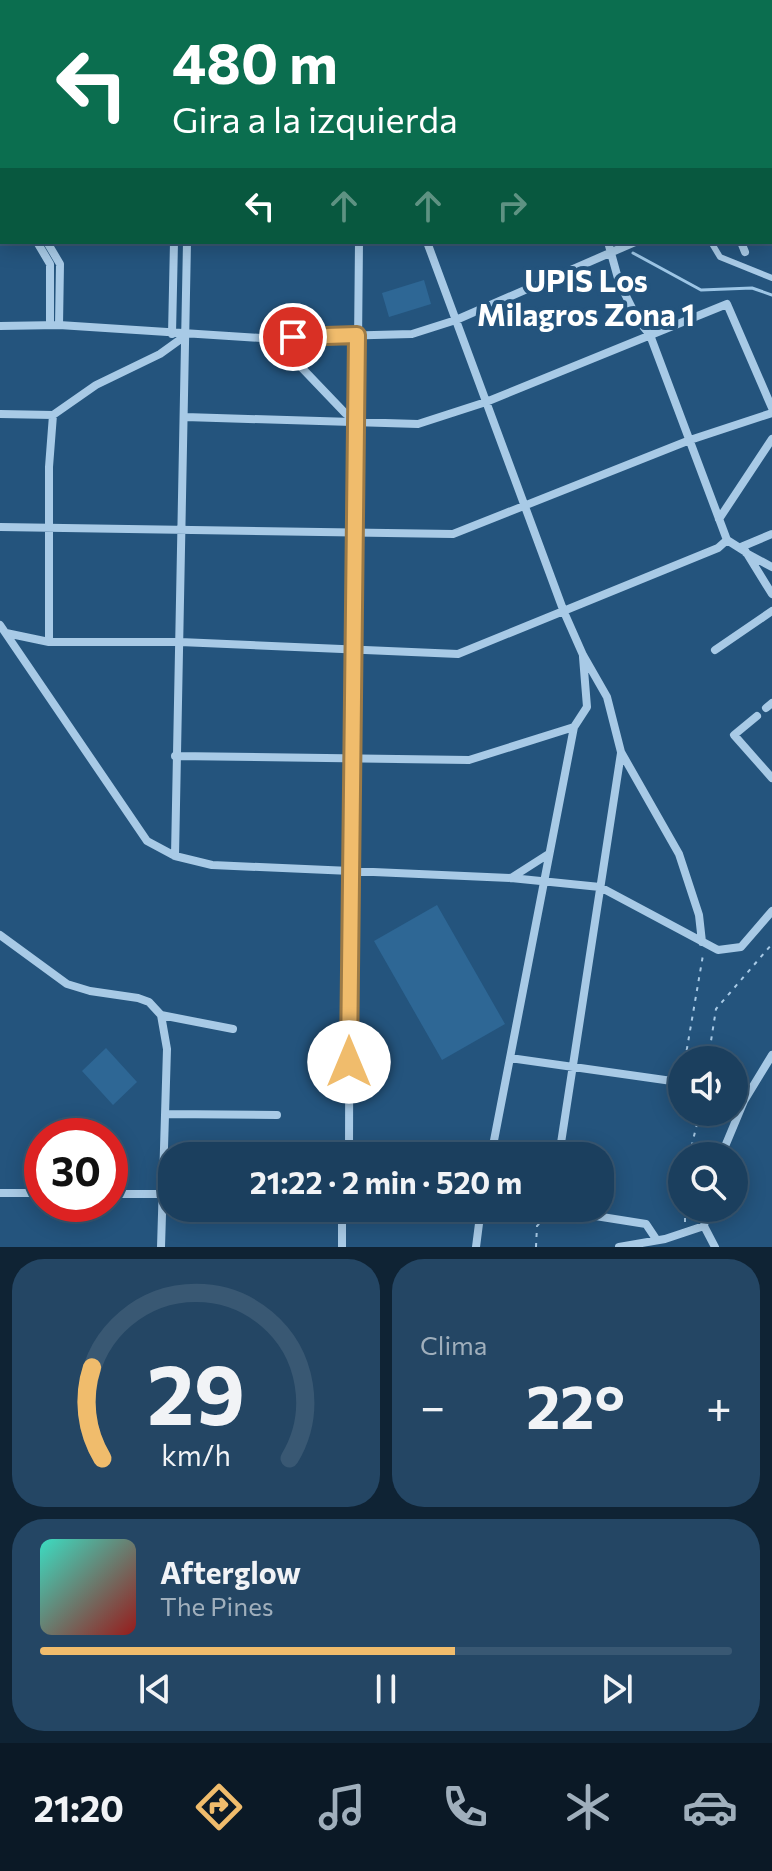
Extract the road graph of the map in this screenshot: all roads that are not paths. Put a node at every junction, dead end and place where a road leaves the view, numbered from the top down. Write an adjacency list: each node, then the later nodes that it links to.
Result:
1 (38, 244): 15 (street)
2 (48, 244): 15 (street)
3 (174, 244): 17 (street)
4 (187, 244): 20 (street)
5 (359, 244): 18 (street)
6 (428, 244): 14 (street)
7 (609, 244): 12 (street)
8 (624, 244): 12 (street)
9 (712, 244): 13 (lane)
10 (742, 244): 11 (street)
11 (745, 252)
12 (612, 253): 14 (street); 19 (street)
13 (772, 278)
14 (456, 320): 18 (street); 22 (street)
15 (54, 325): 16 (street); 17 (street)
16 (0, 326)
17 (172, 334): 20 (street)
18 (357, 335): 21 (street); 27 (street)
19 (650, 335): 22 (street); 23 (street); 29 (street)
20 (185, 336): 21 (street); 25 (street); 26 (street)
21 (261, 338): 27 (street)
22 (486, 402): 27 (street); 30 (street)
23 (772, 411): 29 (street)
24 (0, 414): 25 (street)
25 (53, 415): 33 (street)
26 (185, 417): 27 (street); 34 (street)
27 (358, 421): 35 (street)
28 (772, 439): 31 (street)
29 (690, 440): 30 (street); 31 (street)
30 (525, 506): 35 (street); 42 (street)
31 (719, 519): 37 (street)
32 (0, 527): 33 (street)
33 (49, 527): 34 (street); 45 (street)
34 (183, 531): 35 (street); 46 (street)
35 (356, 533): 47 (street)
36 (772, 534): 38 (street)
37 (727, 540): 38 (street); 42 (street)
38 (743, 550): 39 (street); 40 (street)
39 (772, 567)
40 (772, 594)
41 (772, 611): 48 (street)
42 (564, 612): 47 (street); 49 (street)
43 (0, 625): 44 (street)
44 (6, 633): 45 (street); 57 (street)
45 (49, 642): 46 (street)
46 (180, 642): 47 (street); 53 (street)
47 (355, 649): 54 (street)
48 (715, 650)
49 (583, 655): 51 (street); 52 (street)
50 (757, 716): 55 (street)
51 (574, 727): 54 (street); 56 (street)
52 (621, 752): 61 (street); 64 (street)
53 (175, 756): 54 (street); 57 (street)
54 (350, 758): 58 (street)
55 (772, 778)
56 (548, 854): 59 (street); 60 (street)
57 (175, 856): 58 (street)
58 (350, 873): 59 (street); 74 (street)
59 (511, 878): 60 (street)
60 (543, 881): 61 (street); 68 (street)
61 (600, 887): 64 (street); 69 (street)
62 (772, 911): 64 (street)
63 (0, 935): 65 (street)
64 (702, 942)
65 (161, 1015): 66 (street); 71 (street)
66 (233, 1029)
67 (772, 1055): 77 (street)
68 (510, 1058): 69 (street); 75 (street)
69 (573, 1067): 70 (street); 76 (street)
70 (668, 1080)
71 (165, 1114): 72 (street); 73 (street)
72 (277, 1115)
73 (166, 1142)
74 (349, 1142)
75 (494, 1142)
76 (561, 1142)
77 (727, 1142)
78 (0, 1193): 79 (street)
79 (24, 1193)
80 (128, 1194): 81 (street)
81 (158, 1194)
82 (614, 1219): 88 (street)
83 (164, 1222): 89 (street)
84 (342, 1222): 90 (street)
85 (479, 1222): 91 (street)
86 (705, 1222): 87 (street)
87 (704, 1226): 88 (street); 93 (street)
88 (656, 1239): 92 (street)
89 (161, 1247)
90 (342, 1247)
91 (476, 1247)
92 (619, 1247)
93 (715, 1247)

